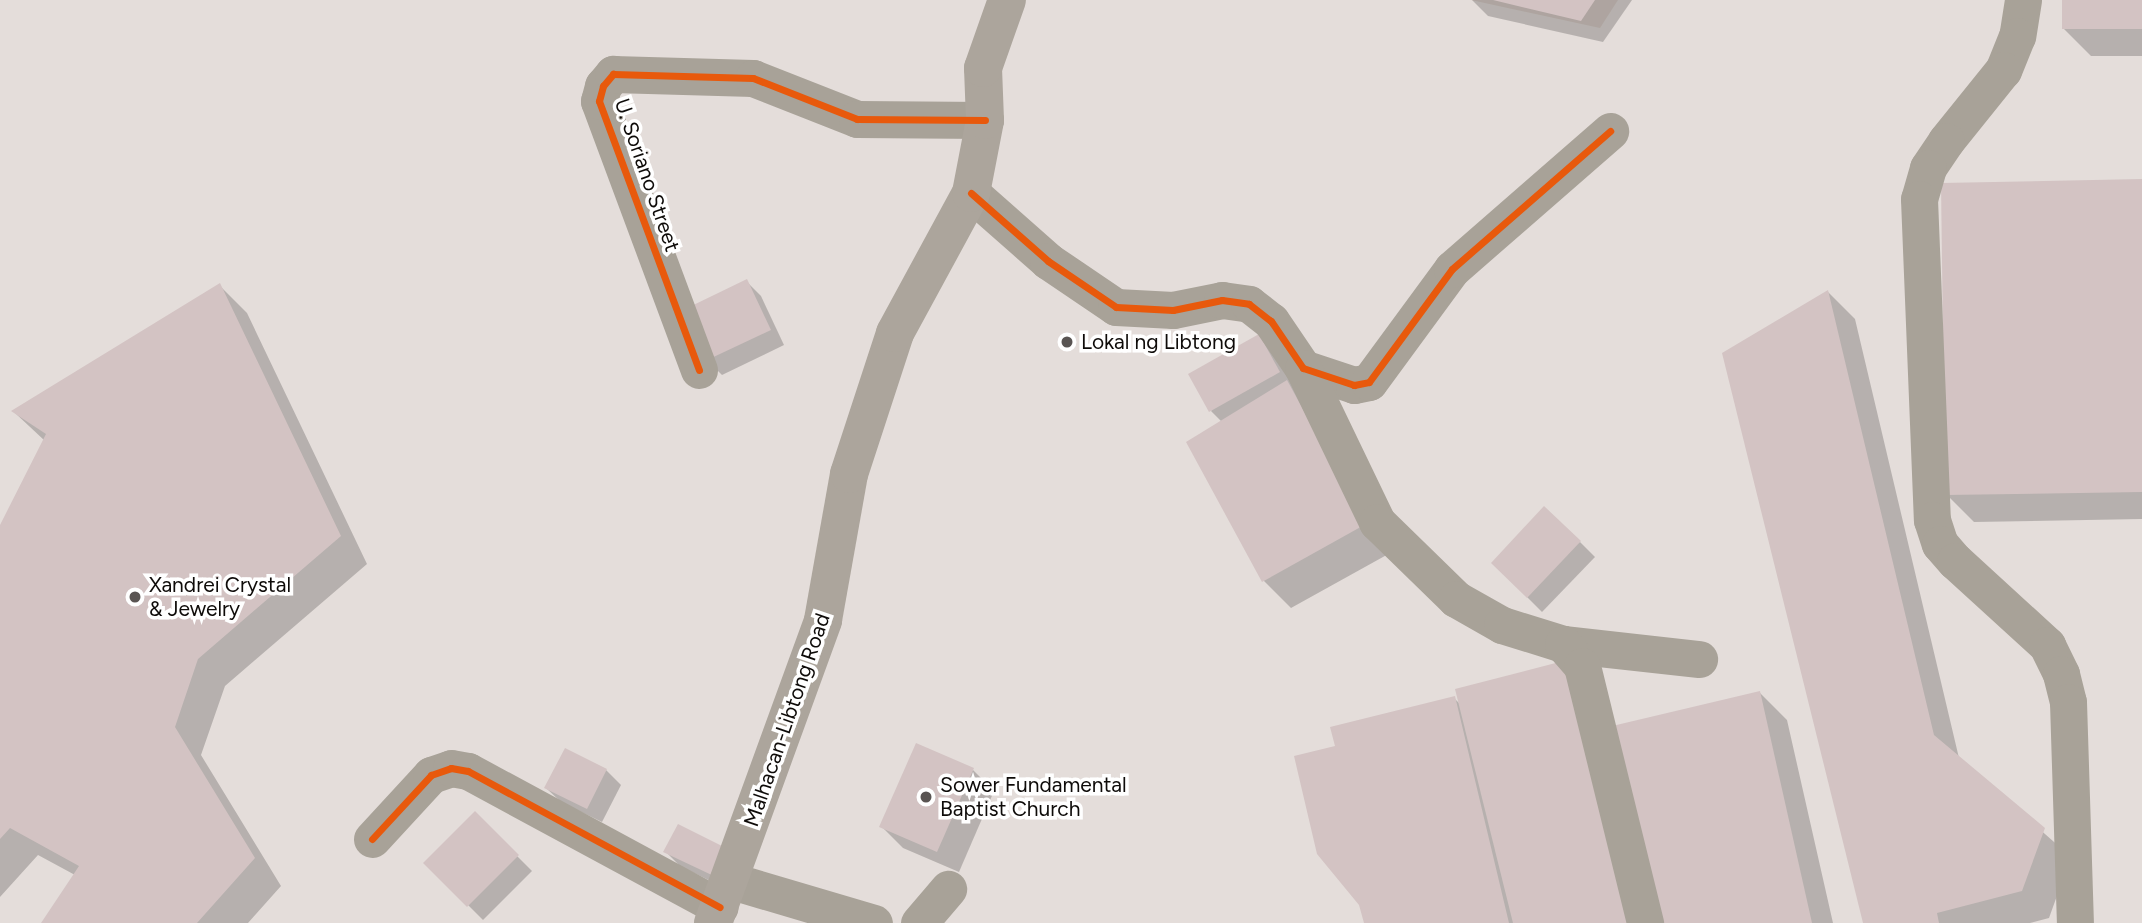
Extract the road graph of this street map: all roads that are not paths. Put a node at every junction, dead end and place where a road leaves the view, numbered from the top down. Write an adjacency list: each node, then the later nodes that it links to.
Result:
1 (1007, 0): 3 (main road, Malhacan-Libtong Road)
2 (2022, 0): 16 (street)
3 (985, 120): 5 (main road, Malhacan-Libtong Road); 7 (street, U. Soriano Street)
4 (1610, 131): 6 (street)
5 (971, 194): 6 (street); 12 (main road, Malhacan-Libtong Road)
6 (1303, 368): 8 (street)
7 (699, 370)
8 (1563, 644): 9 (street); 15 (street)
9 (1699, 659)
10 (372, 839): 12 (street)
11 (948, 889): 14 (street)
12 (722, 904): 13 (street)
13 (874, 923)
14 (919, 923)
15 (1645, 923)
16 (2075, 923)

